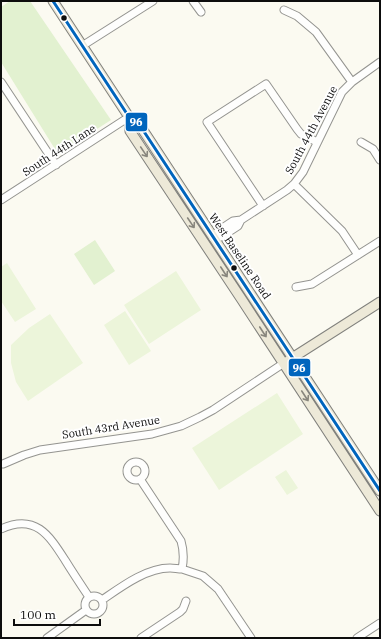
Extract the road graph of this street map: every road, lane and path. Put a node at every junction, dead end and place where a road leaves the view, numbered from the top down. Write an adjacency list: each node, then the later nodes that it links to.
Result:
1 (52, 1): 6 (main road, West Baseline Road)
2 (153, 1): 6 (street)
3 (194, 1): 5 (street)
4 (284, 10): 9 (street)
5 (201, 12)
6 (82, 46): 10 (main road, West Baseline Road)
7 (380, 62): 9 (street, South 44th Avenue)
8 (1, 82): 14 (street)
9 (352, 82): 11 (street, South 44th Avenue)
10 (129, 117): 14 (street, South 44th Lane); 18 (main road, West Baseline Road); 23 (main road, West Baseline Road, one-way to 23)
11 (317, 142): 15 (street, South 44th Avenue); 17 (street)
12 (361, 142): 13 (street)
13 (380, 160)
14 (56, 165): 16 (street, South 44th Lane)
15 (294, 184): 17 (street, South 44th Avenue); 20 (street)
16 (1, 200)
17 (263, 206): 18 (street, South 44th Avenue)
18 (213, 238): 23 (main road, West Baseline Road)
19 (380, 241): 20 (street)
20 (358, 255): 21 (street)
21 (296, 287)
22 (380, 302): 23 (main road, South 43rd Avenue)
23 (288, 360): 24 (street, South 43rd Avenue); 26 (main road, West Baseline Road); 27 (main road, West Baseline Road, one-way to 27)
24 (2, 465)
25 (140, 479): 29 (street)
26 (380, 492)
27 (380, 511)
28 (1, 529): 30 (street)
29 (182, 569): 31 (street); 37 (street)
30 (89, 597): 31 (street); 33 (street)
31 (102, 600): 33 (street)
32 (186, 601): 36 (street)
33 (86, 610): 35 (street)
34 (380, 623): 38 (street)
35 (47, 638)
36 (142, 638)
37 (251, 638)
38 (357, 638)

